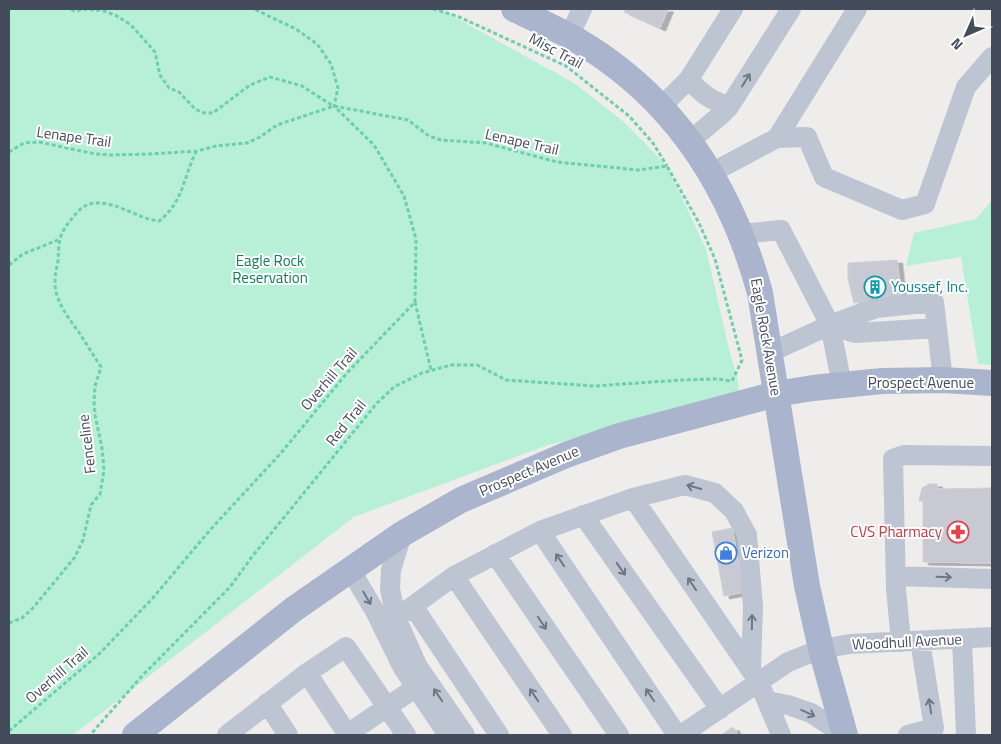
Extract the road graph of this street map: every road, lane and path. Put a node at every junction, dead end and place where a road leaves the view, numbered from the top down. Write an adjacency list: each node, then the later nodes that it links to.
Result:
1 (71, 9): 12 (path)
2 (254, 9): 12 (path)
3 (433, 9): 19 (path, Misc Trail)
4 (582, 9): 9 (street)
5 (733, 9): 11 (street)
6 (791, 9): 14 (street, one-way to 6)
7 (857, 9): 15 (street)
8 (519, 10): 9 (main road, Eagle Rock Avenue)
9 (569, 36): 13 (main road, Eagle Rock Avenue)
10 (992, 57): 15 (street)
11 (689, 79): 13 (street); 14 (street)
12 (334, 106): 17 (path, Lenape Trail); 19 (path, Lenape Trail); 24 (path)
13 (661, 107): 16 (main road, Eagle Rock Avenue)
14 (729, 107): 16 (street)
15 (777, 138): 20 (street)
16 (690, 141): 20 (main road, Eagle Rock Avenue)
17 (197, 151): 18 (path, Lenape Trail); 22 (path)
18 (9, 152)
19 (667, 166): 27 (path, Red Trail)
20 (712, 173): 21 (main road, Eagle Rock Avenue)
21 (741, 234): 25 (street); 26 (main road, Eagle Rock Avenue)
22 (58, 240): 23 (path); 43 (path, Fenceline)
23 (9, 265)
24 (415, 302): 27 (path); 56 (path, Overhill Trail)
25 (830, 325): 26 (street); 28 (street); 30 (street)
26 (769, 353): 31 (main road, Eagle Rock Avenue)
27 (430, 370): 57 (path, Red Trail)
28 (943, 380): 29 (main road, Prospect Avenue); 30 (main road, Prospect Avenue)
29 (992, 383)
30 (842, 385): 31 (main road, Prospect Avenue)
31 (776, 394): 36 (main road, Prospect Avenue); 48 (main road, Eagle Rock Avenue)
32 (992, 456): 40 (street)
33 (633, 498): 34 (street); 50 (street, one-way to 33); 50 (street, one-way to 33)
34 (583, 515): 35 (street); 55 (street, one-way to 55)
35 (540, 531): 37 (street); 68 (street, one-way to 35)
36 (402, 534): 38 (main road, Prospect Avenue); 44 (street)
37 (495, 554): 39 (street); 67 (street, one-way to 67)
38 (350, 569): 44 (street, one-way to 44); 58 (main road, Prospect Avenue)
39 (454, 576): 42 (street); 66 (street, one-way to 39)
40 (896, 576): 41 (street, one-way to 41); 47 (street)
41 (992, 579)
42 (413, 606): 44 (street); 65 (street)
43 (9, 623)
44 (390, 623): 51 (street); 64 (street, one-way to 44)
45 (992, 638): 46 (street, Woodhull Avenue)
46 (962, 639): 47 (street, Woodhull Avenue); 73 (street)
47 (911, 641): 48 (street, Woodhull Avenue); 72 (street, one-way to 47)
48 (821, 649): 50 (street, Woodhull Avenue); 71 (main road, Eagle Rock Avenue)
49 (307, 673): 53 (street); 54 (street); 61 (street)
50 (755, 676): 52 (street); 55 (street, Woodhull Avenue)
51 (415, 688): 54 (street); 63 (street)
52 (768, 701): 70 (street); 71 (street, one-way to 71)
53 (266, 703): 59 (street); 60 (street)
54 (387, 708): 61 (street); 62 (street)
55 (720, 709): 69 (street, Woodhull Avenue)
56 (9, 731)
57 (90, 735)
58 (135, 735)
59 (229, 735)
60 (288, 735)
61 (347, 735)
62 (406, 735)
63 (448, 735)
64 (465, 735)
65 (499, 735)
66 (562, 735)
67 (619, 735)
68 (677, 735)
69 (681, 735)
70 (781, 735)
71 (845, 735)
72 (908, 735)
73 (966, 735)

